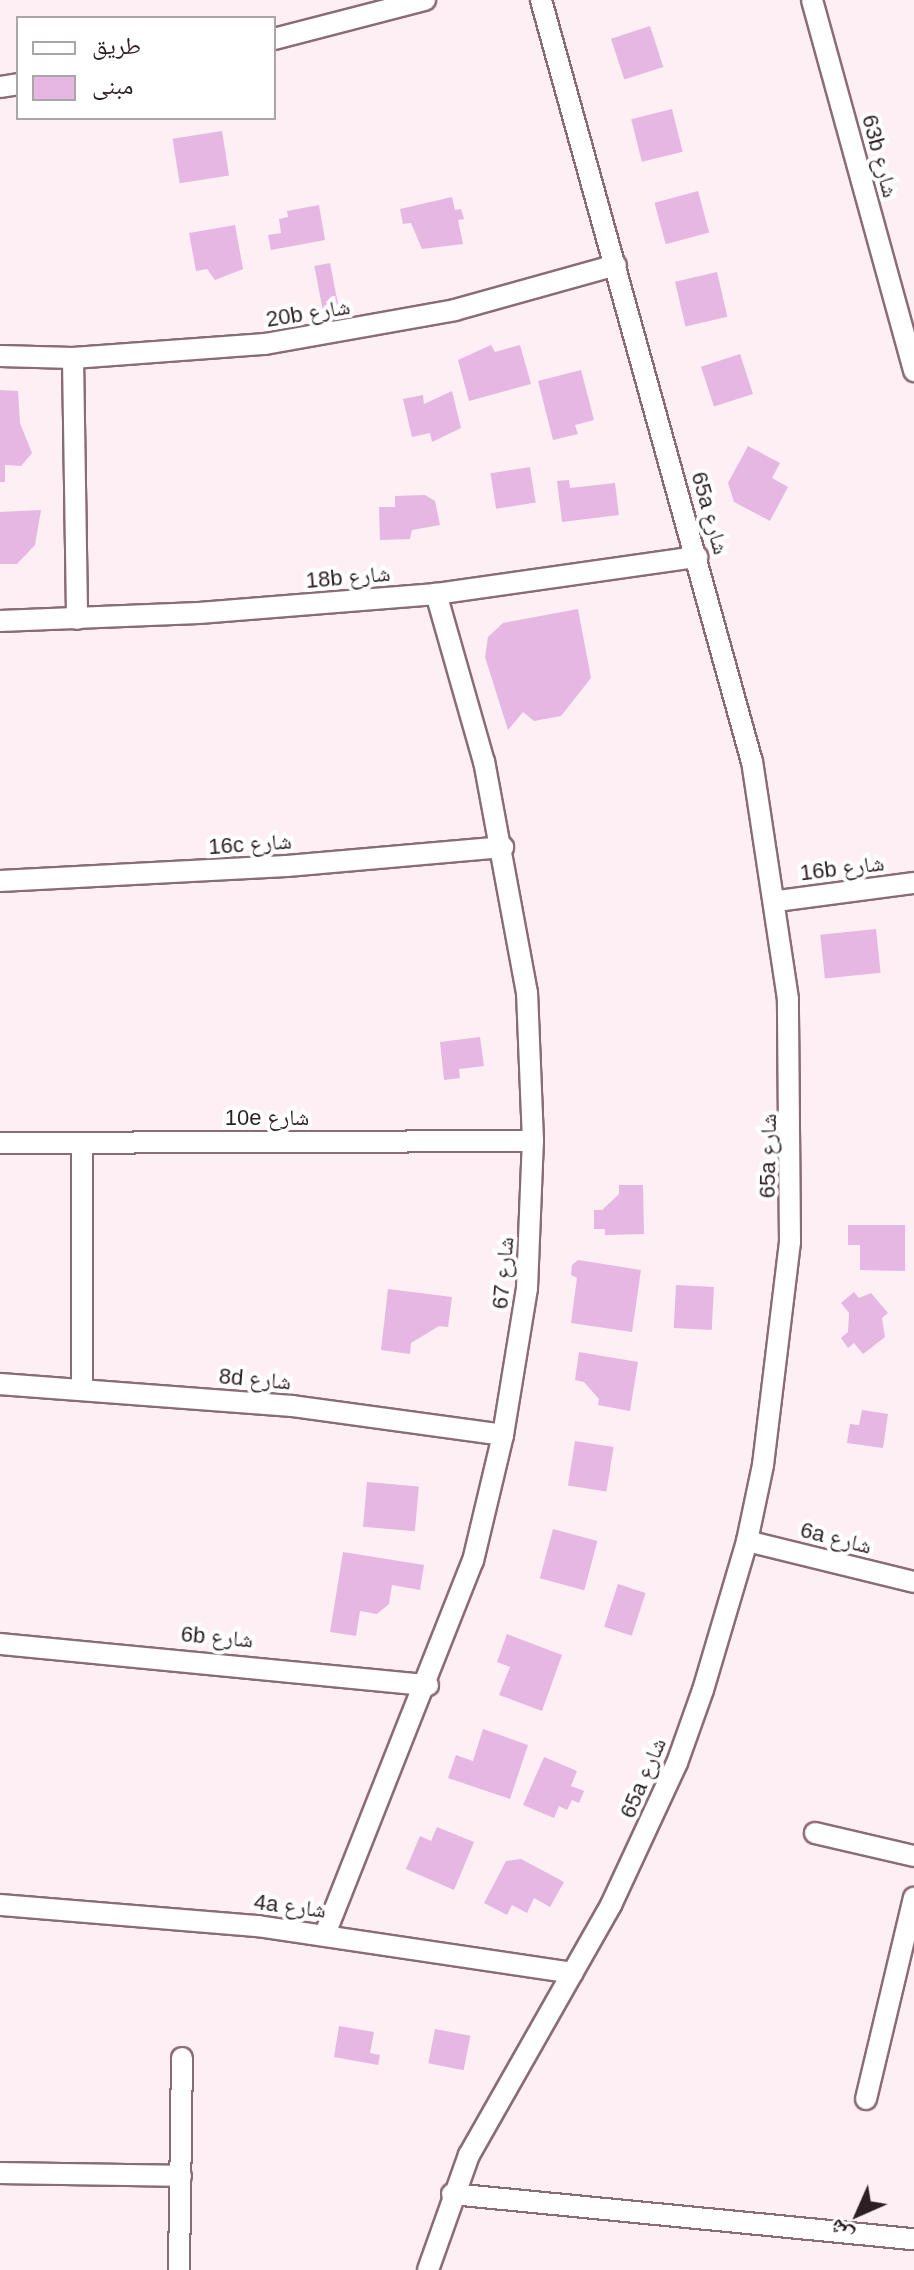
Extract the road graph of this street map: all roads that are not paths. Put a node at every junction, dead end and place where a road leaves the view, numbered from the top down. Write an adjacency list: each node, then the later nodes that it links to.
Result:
1 (425, 0): 4 (street)
2 (541, 0): 5 (street, 65a شارع)
3 (812, 0): 8 (street, 63b شارع)
4 (276, 38)
5 (616, 265): 7 (street, 20b شارع); 9 (street, 65a شارع)
6 (0, 356): 7 (street, 20b شارع)
7 (73, 358): 11 (street)
8 (914, 371)
9 (697, 557): 10 (street, 18b شارع); 16 (street, 65a شارع)
10 (436, 594): 11 (street, 18b شارع); 13 (street, شارع 67)
11 (77, 619): 12 (street, 18b شارع)
12 (0, 621)
13 (503, 847): 14 (street, 16c شارع); 17 (street, شارع 67)
14 (0, 881)
15 (914, 883): 16 (street, 16b شارع)
16 (777, 901): 23 (street, 65a شارع)
17 (533, 1141): 19 (street, 10e شارع); 22 (street, شارع 67)
18 (0, 1143): 19 (street, 10e شارع)
19 (82, 1143): 21 (street)
20 (0, 1384): 21 (street, 8d شارع)
21 (82, 1389): 22 (street, 8d شارع)
22 (503, 1435): 26 (street, شارع 67)
23 (747, 1541): 24 (street, 6a شارع); 32 (street, 65a شارع)
24 (914, 1582)
25 (0, 1644): 26 (street, 6b شارع)
26 (428, 1685): 31 (street, شارع 67)
27 (815, 1833): 28 (street)
28 (914, 1856)
29 (914, 1898): 34 (street)
30 (0, 1905): 31 (street, 4a شارع)
31 (325, 1934): 32 (street, 4a شارع)
32 (573, 1973): 37 (street, 65a شارع)
33 (182, 2058): 36 (street)
34 (866, 2099)
35 (0, 2173): 36 (street)
36 (181, 2176): 39 (street)
37 (452, 2194): 38 (street); 40 (street, 65a شارع)
38 (914, 2239)
39 (179, 2270)
40 (428, 2270)

